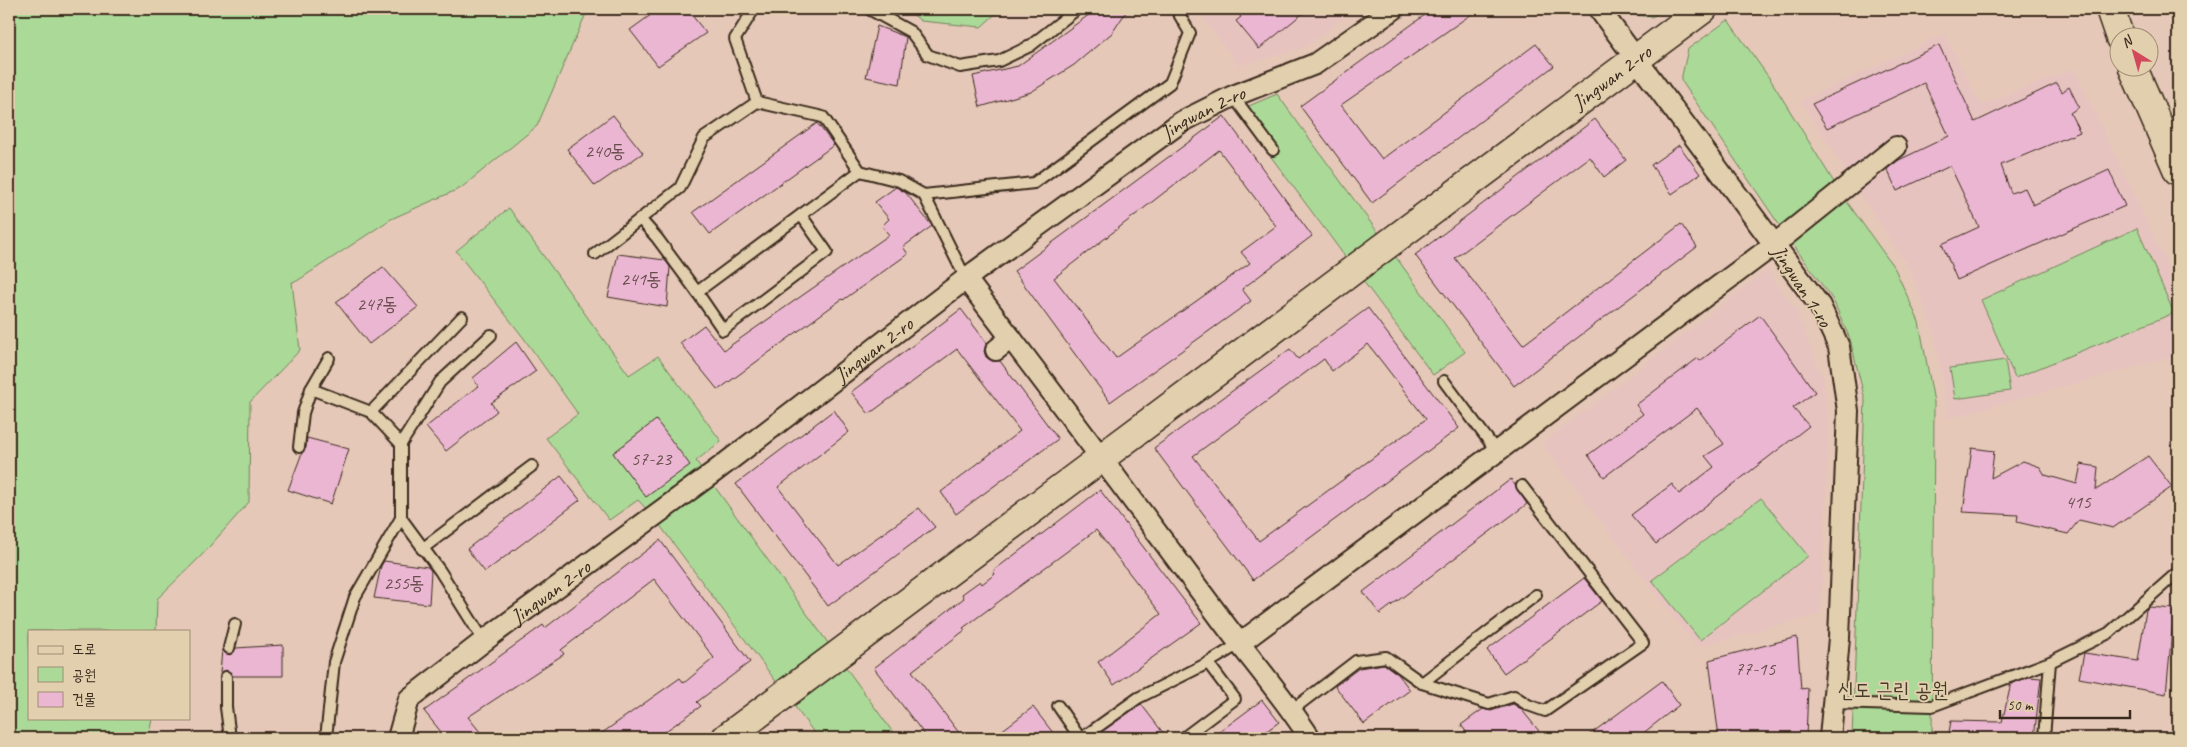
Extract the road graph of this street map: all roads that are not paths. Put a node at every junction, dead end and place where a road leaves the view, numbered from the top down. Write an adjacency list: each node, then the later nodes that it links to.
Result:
1 (754, 9): 13 (lane)
2 (869, 9): 3 (lane)
3 (1077, 9)
4 (1176, 9): 18 (lane)
5 (1394, 9): 12 (street, Jingwan 2-ro)
6 (1600, 9): 10 (street, Jingwan 1-ro)
7 (1703, 9): 10 (street, Jingwan 2-ro)
8 (2110, 9): 9 (street)
9 (2117, 28)
10 (1636, 57): 21 (street, Jingwan 1-ro); 34 (street, Jingwan 2-ro)
11 (2137, 78): 17 (street)
12 (1233, 96): 15 (lane); 23 (street, Jingwan 2-ro)
13 (757, 102): 16 (lane); 20 (lane)
14 (1896, 147): 21 (street)
15 (1272, 150)
16 (860, 171): 18 (lane); 19 (lane)
17 (2178, 171)
18 (924, 195): 23 (lane)
19 (801, 214): 24 (lane); 24 (lane)
20 (641, 220): 22 (lane); 24 (lane)
21 (1775, 244): 33 (street); 49 (street, Jingwan 1-ro)
22 (595, 254)
23 (966, 279): 34 (street); 42 (street, Jingwan 2-ro)
24 (697, 292)
25 (462, 317): 30 (lane)
26 (491, 335): 31 (lane)
27 (329, 358): 29 (lane)
28 (1444, 381): 33 (lane)
29 (312, 390): 30 (lane); 32 (lane)
30 (371, 412): 31 (lane)
31 (401, 444): 37 (lane)
32 (299, 447)
33 (1497, 452): 43 (street)
34 (1103, 458): 43 (street); 55 (street, Jingwan 2-ro)
35 (532, 466): 38 (lane)
36 (1522, 486): 48 (lane)
37 (401, 518): 38 (lane); 53 (lane)
38 (422, 548): 42 (lane)
39 (2178, 572): 45 (lane)
40 (1536, 594): 48 (lane)
41 (235, 624): 44 (lane)
42 (484, 641): 54 (street, Jingwan 2-ro)
43 (1239, 644): 46 (lane); 51 (street)
44 (229, 648)
45 (2050, 662): 49 (lane); 60 (lane)
46 (1208, 663): 56 (lane); 57 (lane)
47 (226, 677): 52 (lane)
48 (1422, 683): 51 (lane)
49 (1833, 703): 59 (street, Jingwan 1-ro)
50 (1058, 706): 56 (lane)
51 (1292, 710): 58 (street)
52 (230, 738)
53 (326, 738)
54 (398, 738)
55 (726, 738)
56 (1081, 738)
57 (1183, 738)
58 (1310, 738)
59 (1830, 738)
60 (2044, 738)

